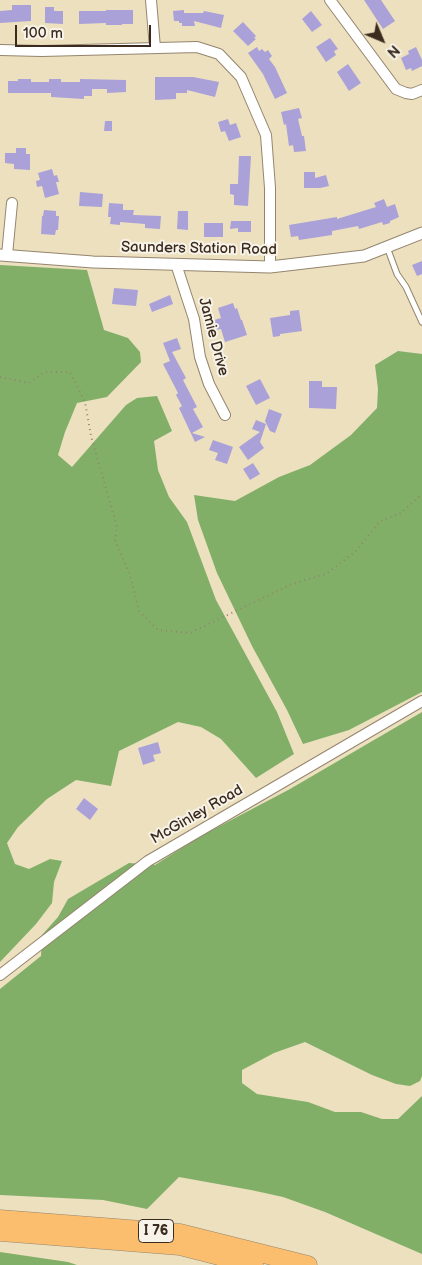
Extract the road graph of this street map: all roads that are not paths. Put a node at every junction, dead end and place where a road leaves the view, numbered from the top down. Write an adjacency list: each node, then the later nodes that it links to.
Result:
1 (151, 0): 3 (street)
2 (330, 0): 5 (street)
3 (155, 48): 4 (street); 11 (street)
4 (0, 50)
5 (422, 90)
6 (12, 203): 9 (street)
7 (422, 233): 8 (street, Saunders Station Road)
8 (387, 247): 11 (street, Saunders Station Road); 12 (lane)
9 (4, 255): 10 (street, Saunders Station Road)
10 (176, 264): 11 (street, Saunders Station Road); 13 (street, Jamie Drive)
11 (270, 267)
12 (422, 322)
13 (225, 416)
14 (422, 701): 15 (street, McGinley Road)
15 (0, 975)
16 (0, 1218): 19 (highway, I 76)
17 (0, 1232): 18 (highway, I 76)
18 (254, 1265)
19 (308, 1265)

